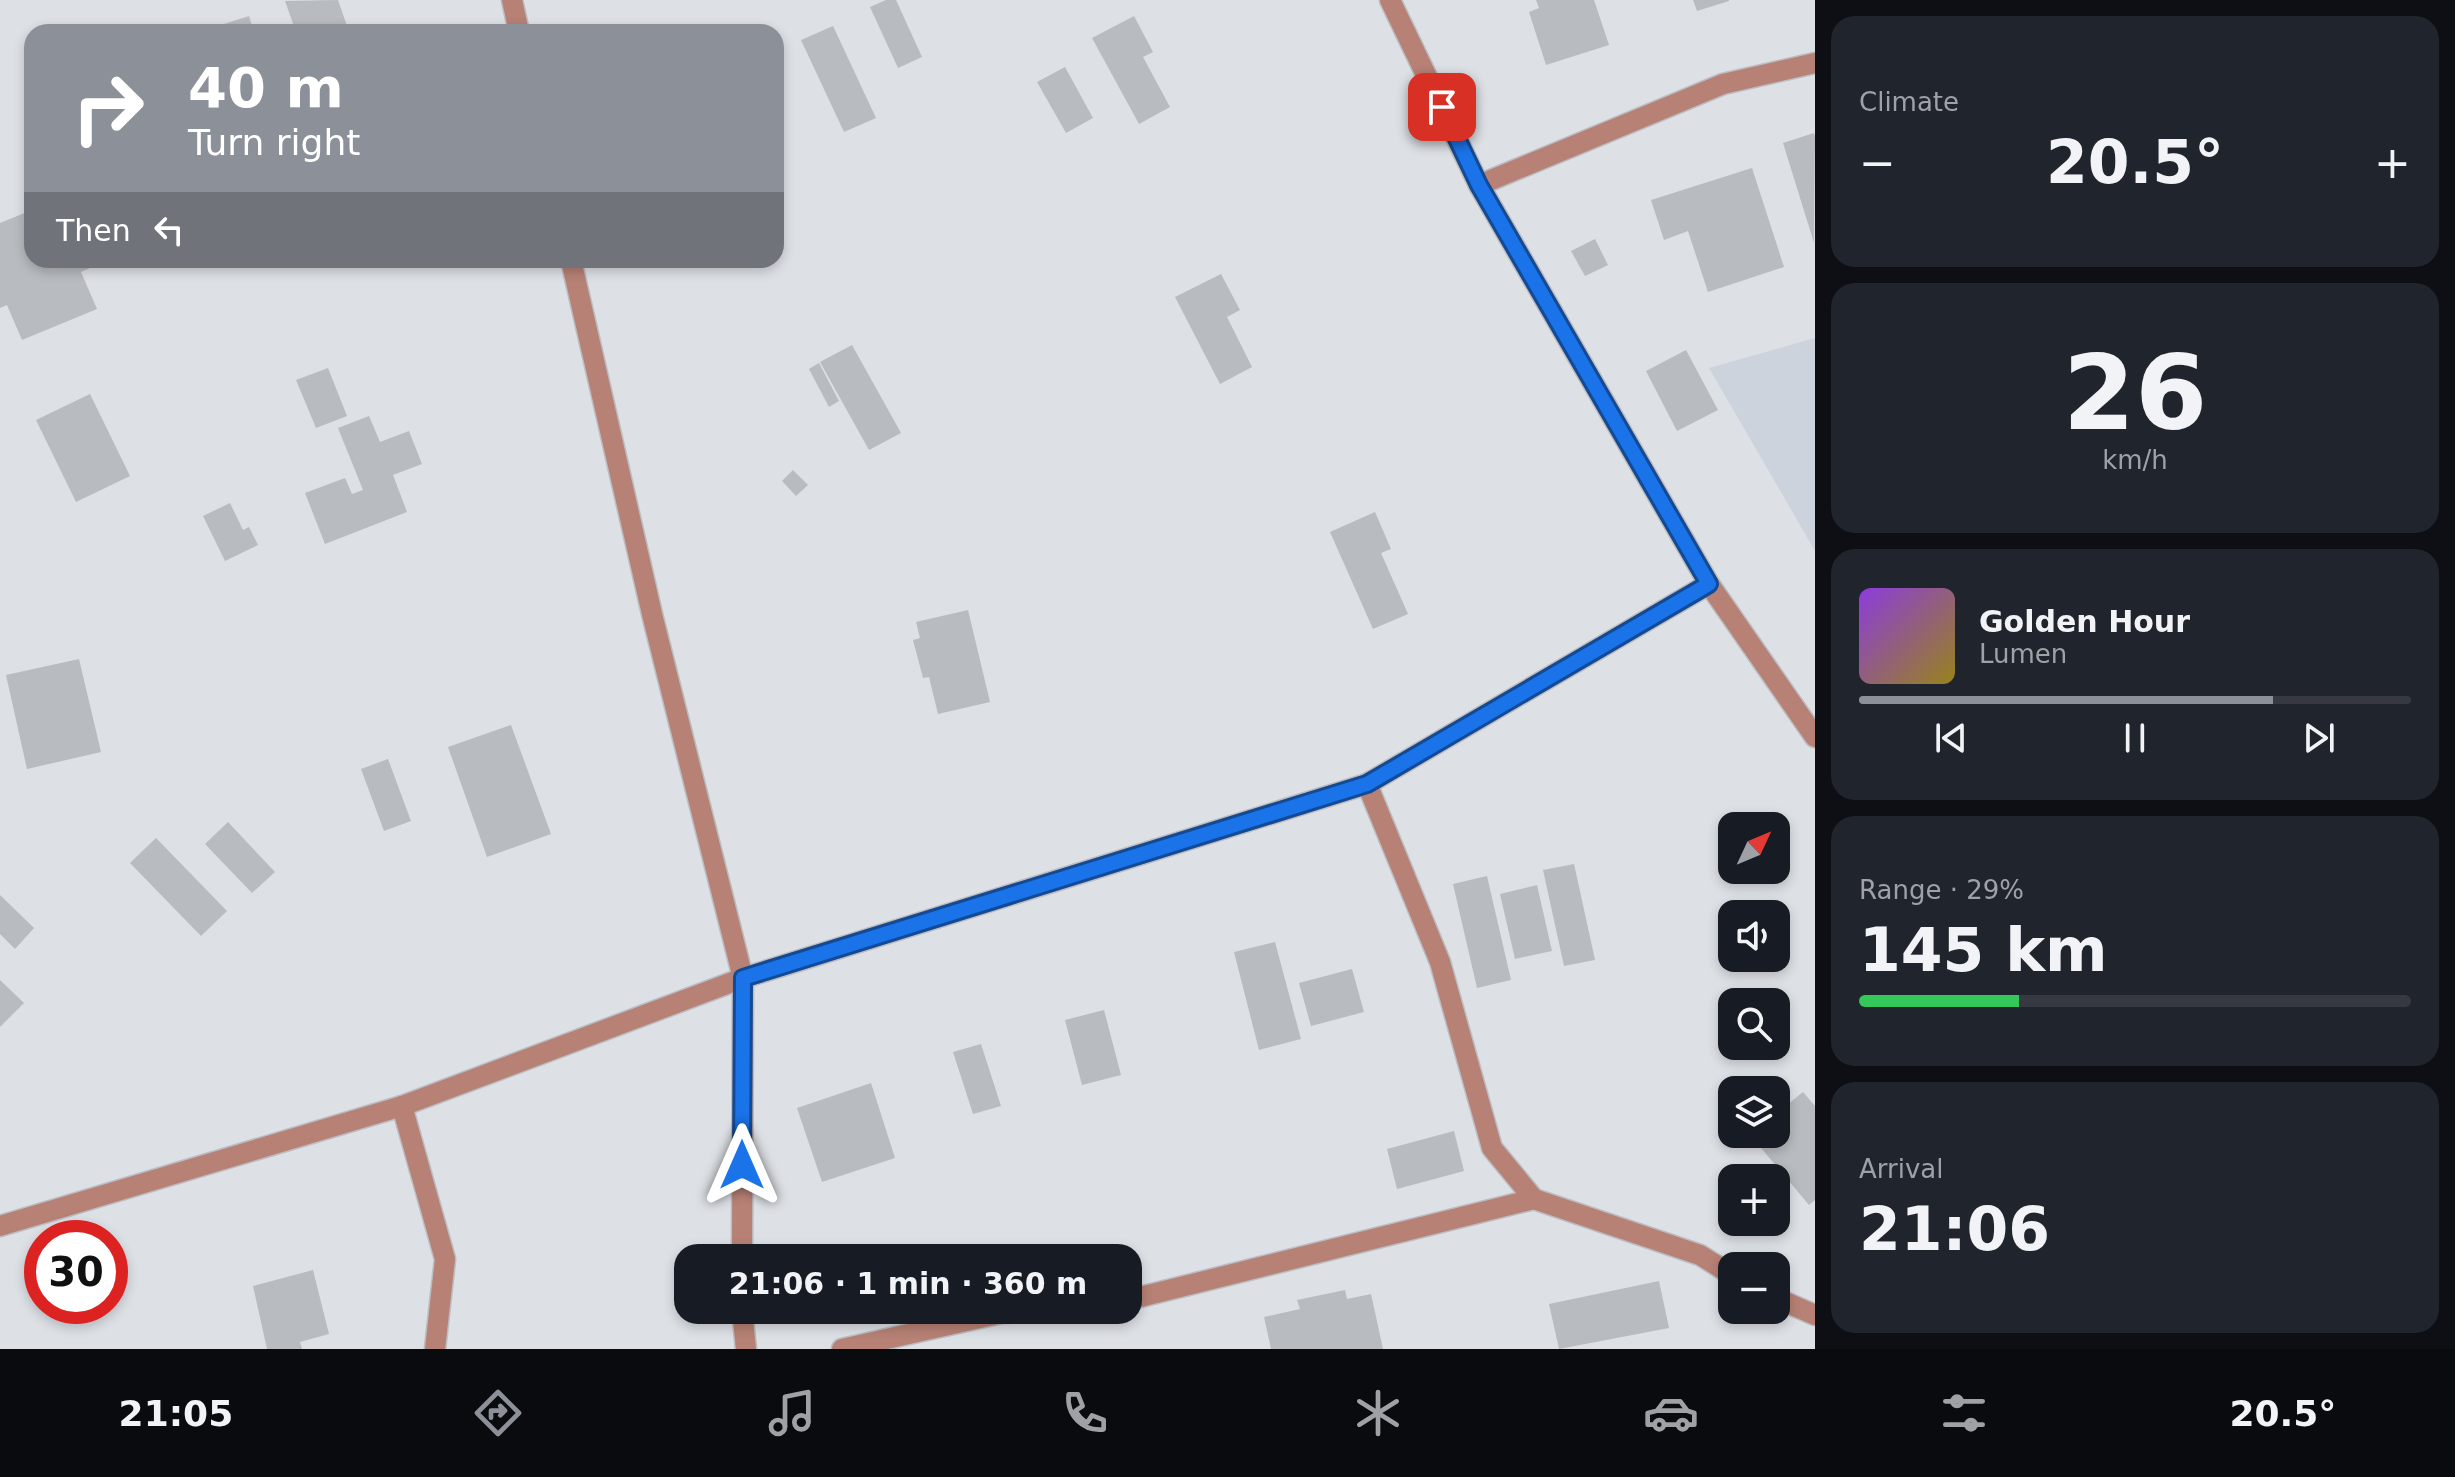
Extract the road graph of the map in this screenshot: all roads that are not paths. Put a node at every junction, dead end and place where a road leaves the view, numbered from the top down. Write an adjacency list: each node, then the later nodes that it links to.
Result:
1 (512, 0): 3 (street)
2 (1390, 0): 5 (street)
3 (517, 24)
4 (1815, 63): 5 (street)
5 (1479, 185): 7 (street)
6 (573, 268): 10 (street)
7 (1709, 584): 8 (street); 9 (street)
8 (1815, 737)
9 (1367, 784): 10 (street); 12 (street)
10 (743, 978): 11 (street); 14 (street)
11 (402, 1106): 13 (street); 21 (street)
12 (1534, 1199): 15 (street); 16 (street)
13 (0, 1226)
14 (742, 1244)
15 (1718, 1266)
16 (1142, 1297)
17 (1790, 1304): 18 (street)
18 (1815, 1315)
19 (743, 1324): 22 (street)
20 (953, 1324): 23 (street)
21 (435, 1349)
22 (746, 1349)
23 (842, 1349)

